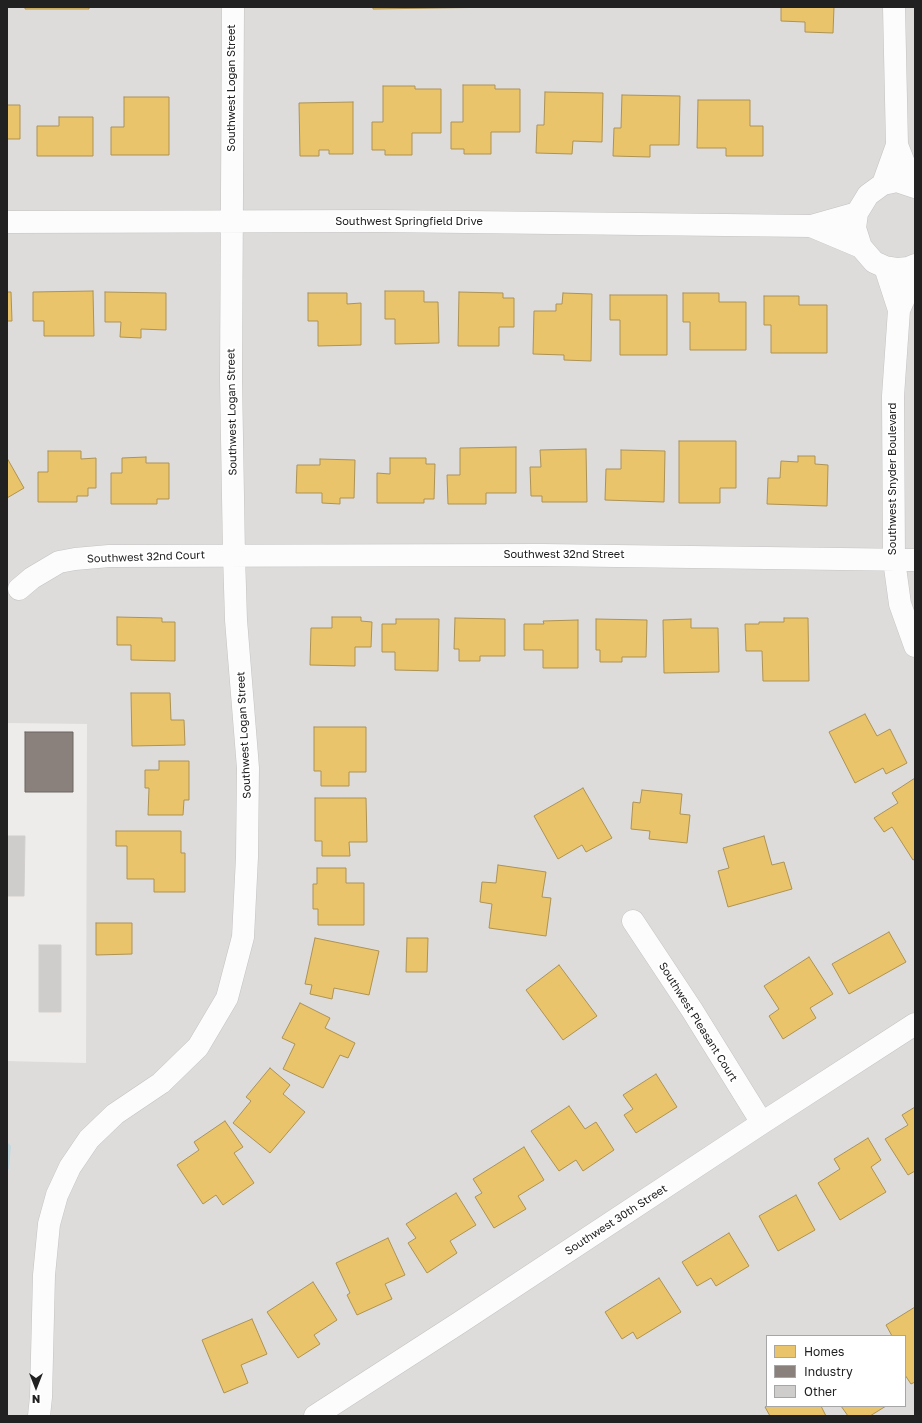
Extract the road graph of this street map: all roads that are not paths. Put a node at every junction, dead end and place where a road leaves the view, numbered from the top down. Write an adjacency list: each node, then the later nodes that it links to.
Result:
1 (232, 7): 8 (street, Southwest Logan Street)
2 (894, 7): 3 (street)
3 (897, 145): 4 (street); 5 (street)
4 (883, 184): 5 (street); 6 (street)
5 (914, 186)
6 (857, 213): 9 (street); 10 (street)
7 (7, 222): 8 (street, Southwest Springfield Drive)
8 (232, 222): 9 (street, Southwest Springfield Drive); 15 (street, Southwest Logan Street)
9 (811, 226): 10 (street)
10 (861, 247): 12 (street)
11 (915, 265): 12 (street)
12 (885, 267): 14 (street, Southwest Snyder Boulevard)
13 (915, 274): 14 (street, Southwest Snyder Boulevard)
14 (899, 310): 16 (street, Southwest Snyder Boulevard)
15 (234, 555): 16 (street, Southwest 32nd Street); 17 (street, Southwest 32nd Court); 22 (street, Southwest Logan Street)
16 (904, 560): 18 (street, Southwest Snyder Boulevard)
17 (19, 589)
18 (915, 646)
19 (634, 921): 21 (street, Southwest Pleasant Court)
20 (915, 1024): 21 (street, Southwest 30th Street)
21 (762, 1123): 23 (street, Southwest 30th Street)
22 (39, 1416)
23 (315, 1416)

